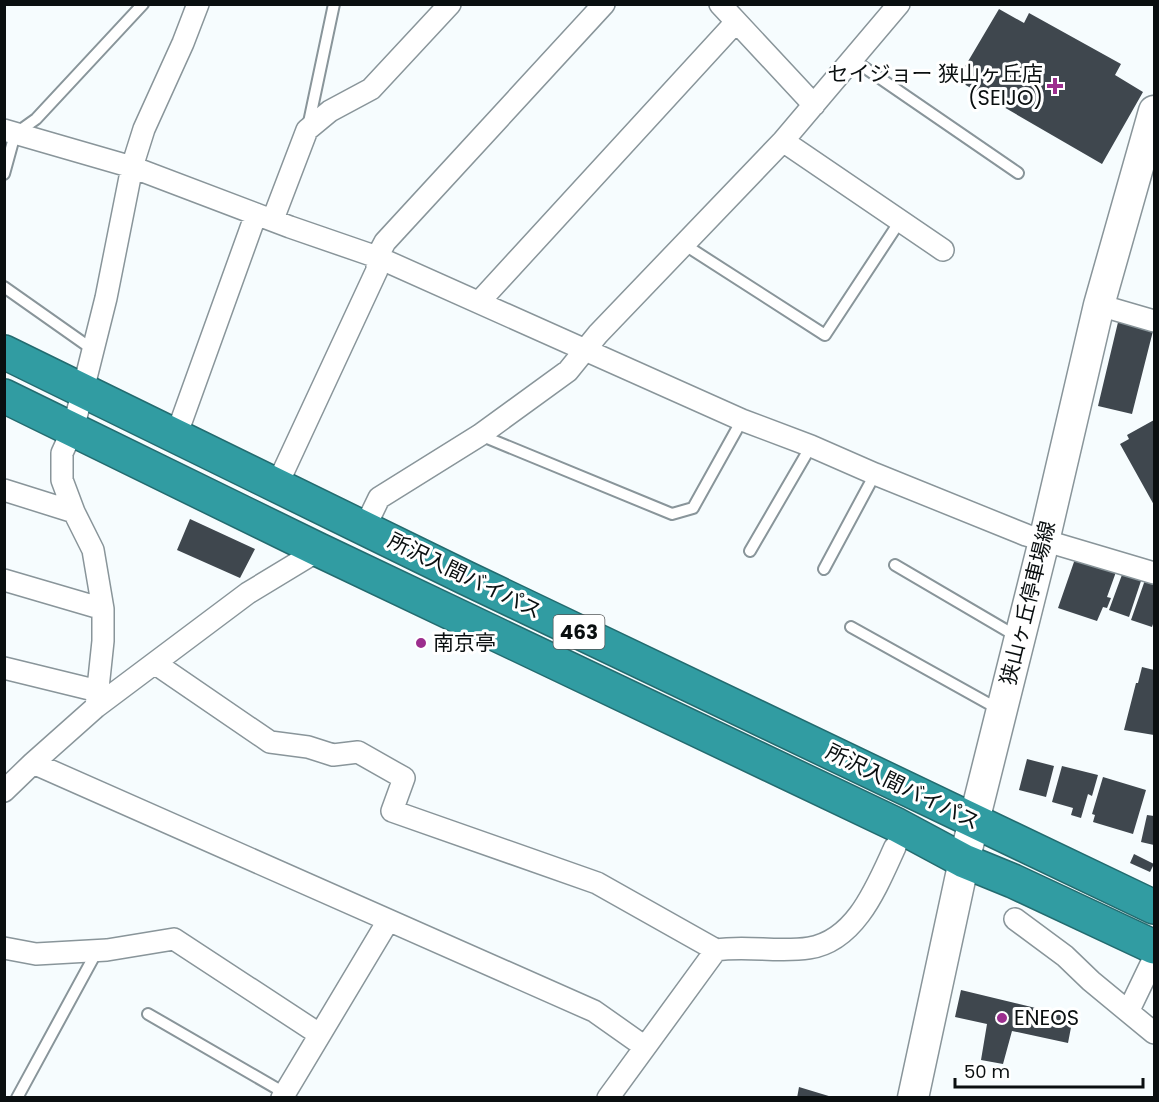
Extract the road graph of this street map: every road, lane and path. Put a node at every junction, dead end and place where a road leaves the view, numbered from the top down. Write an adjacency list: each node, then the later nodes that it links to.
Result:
1 (143, 4): 13 (lane)
2 (198, 4): 15 (street)
3 (334, 4): 12 (lane)
4 (450, 4): 12 (street)
5 (604, 4): 22 (street)
6 (720, 4): 8 (street)
7 (894, 6): 9 (street)
8 (736, 22): 10 (street); 24 (street)
9 (852, 59): 10 (street); 16 (lane)
10 (814, 105): 14 (street)
11 (1155, 111): 25 (main road, 狭山ヶ丘停車場線)
12 (307, 130): 18 (street)
13 (10, 132): 15 (street); 17 (lane)
14 (783, 141): 19 (street); 20 (street)
15 (132, 167): 18 (street); 27 (street)
16 (1018, 173)
17 (4, 174)
18 (264, 216): 22 (street); 35 (street)
19 (900, 221): 20 (lane); 21 (street)
20 (685, 244): 28 (street)
21 (943, 250)
22 (377, 257): 24 (street); 38 (street)
23 (4, 287): 27 (lane)
24 (480, 301): 28 (street)
25 (1099, 305): 26 (street); 42 (main road, 狭山ヶ丘停車場線)
26 (1155, 321)
27 (92, 349): 30 (street)
28 (586, 349): 32 (street); 34 (street)
29 (4, 352): 30 (highway, 所沢入間バイパス / 463)
30 (83, 390): 33 (street); 35 (highway, 所沢入間バイパス / 463)
31 (4, 396): 33 (highway, 所沢入間バイパス / 463)
32 (742, 420): 34 (lane); 36 (street)
33 (73, 429): 40 (street); 43 (highway, 所沢入間バイパス / 463)
34 (480, 435): 41 (street)
35 (176, 436): 38 (highway, 所沢入間バイパス / 463)
36 (811, 446): 37 (street); 44 (lane)
37 (875, 474): 42 (street); 47 (lane)
38 (277, 485): 41 (highway, 所沢入間バイパス / 463)
39 (4, 490): 40 (street)
40 (74, 512): 49 (street)
41 (365, 527): 58 (highway, 所沢入間バイパス / 463)
42 (1044, 541): 46 (street); 51 (main road, 狭山ヶ丘停車場線)
43 (319, 550): 52 (street); 60 (highway, 所沢入間バイパス / 463)
44 (750, 551)
45 (895, 565): 51 (lane)
46 (1149, 566)
47 (824, 569)
48 (4, 580): 49 (street)
49 (103, 609): 54 (street)
50 (851, 627): 55 (lane)
51 (1020, 638): 55 (main road, 狭山ヶ丘停車場線)
52 (156, 664): 54 (street); 66 (street)
53 (4, 668): 54 (street)
54 (97, 699): 56 (street)
55 (1002, 710): 58 (main road, 狭山ヶ丘停車場線)
56 (33, 763): 57 (street); 63 (street)
57 (4, 791)
58 (974, 821): 60 (main road, 狭山ヶ丘停車場線); 61 (highway, 所沢入間バイパス / 463)
59 (895, 847): 66 (street)
60 (964, 861): 64 (highway, 所沢入間バイパス / 463); 74 (main road, 狭山ヶ丘停車場線)
61 (1155, 907)
62 (1015, 919): 69 (street)
63 (388, 921): 72 (street); 73 (street)
64 (1155, 947)
65 (4, 948): 67 (street)
66 (716, 950): 73 (street)
67 (97, 951): 72 (street); 76 (lane)
68 (1155, 958): 69 (street)
69 (1129, 1010): 71 (street)
70 (148, 1014): 75 (lane)
71 (1155, 1033)
72 (319, 1034): 75 (street)
73 (645, 1047): 77 (street)
74 (918, 1092)
75 (286, 1096)
76 (17, 1098)
77 (608, 1098)

